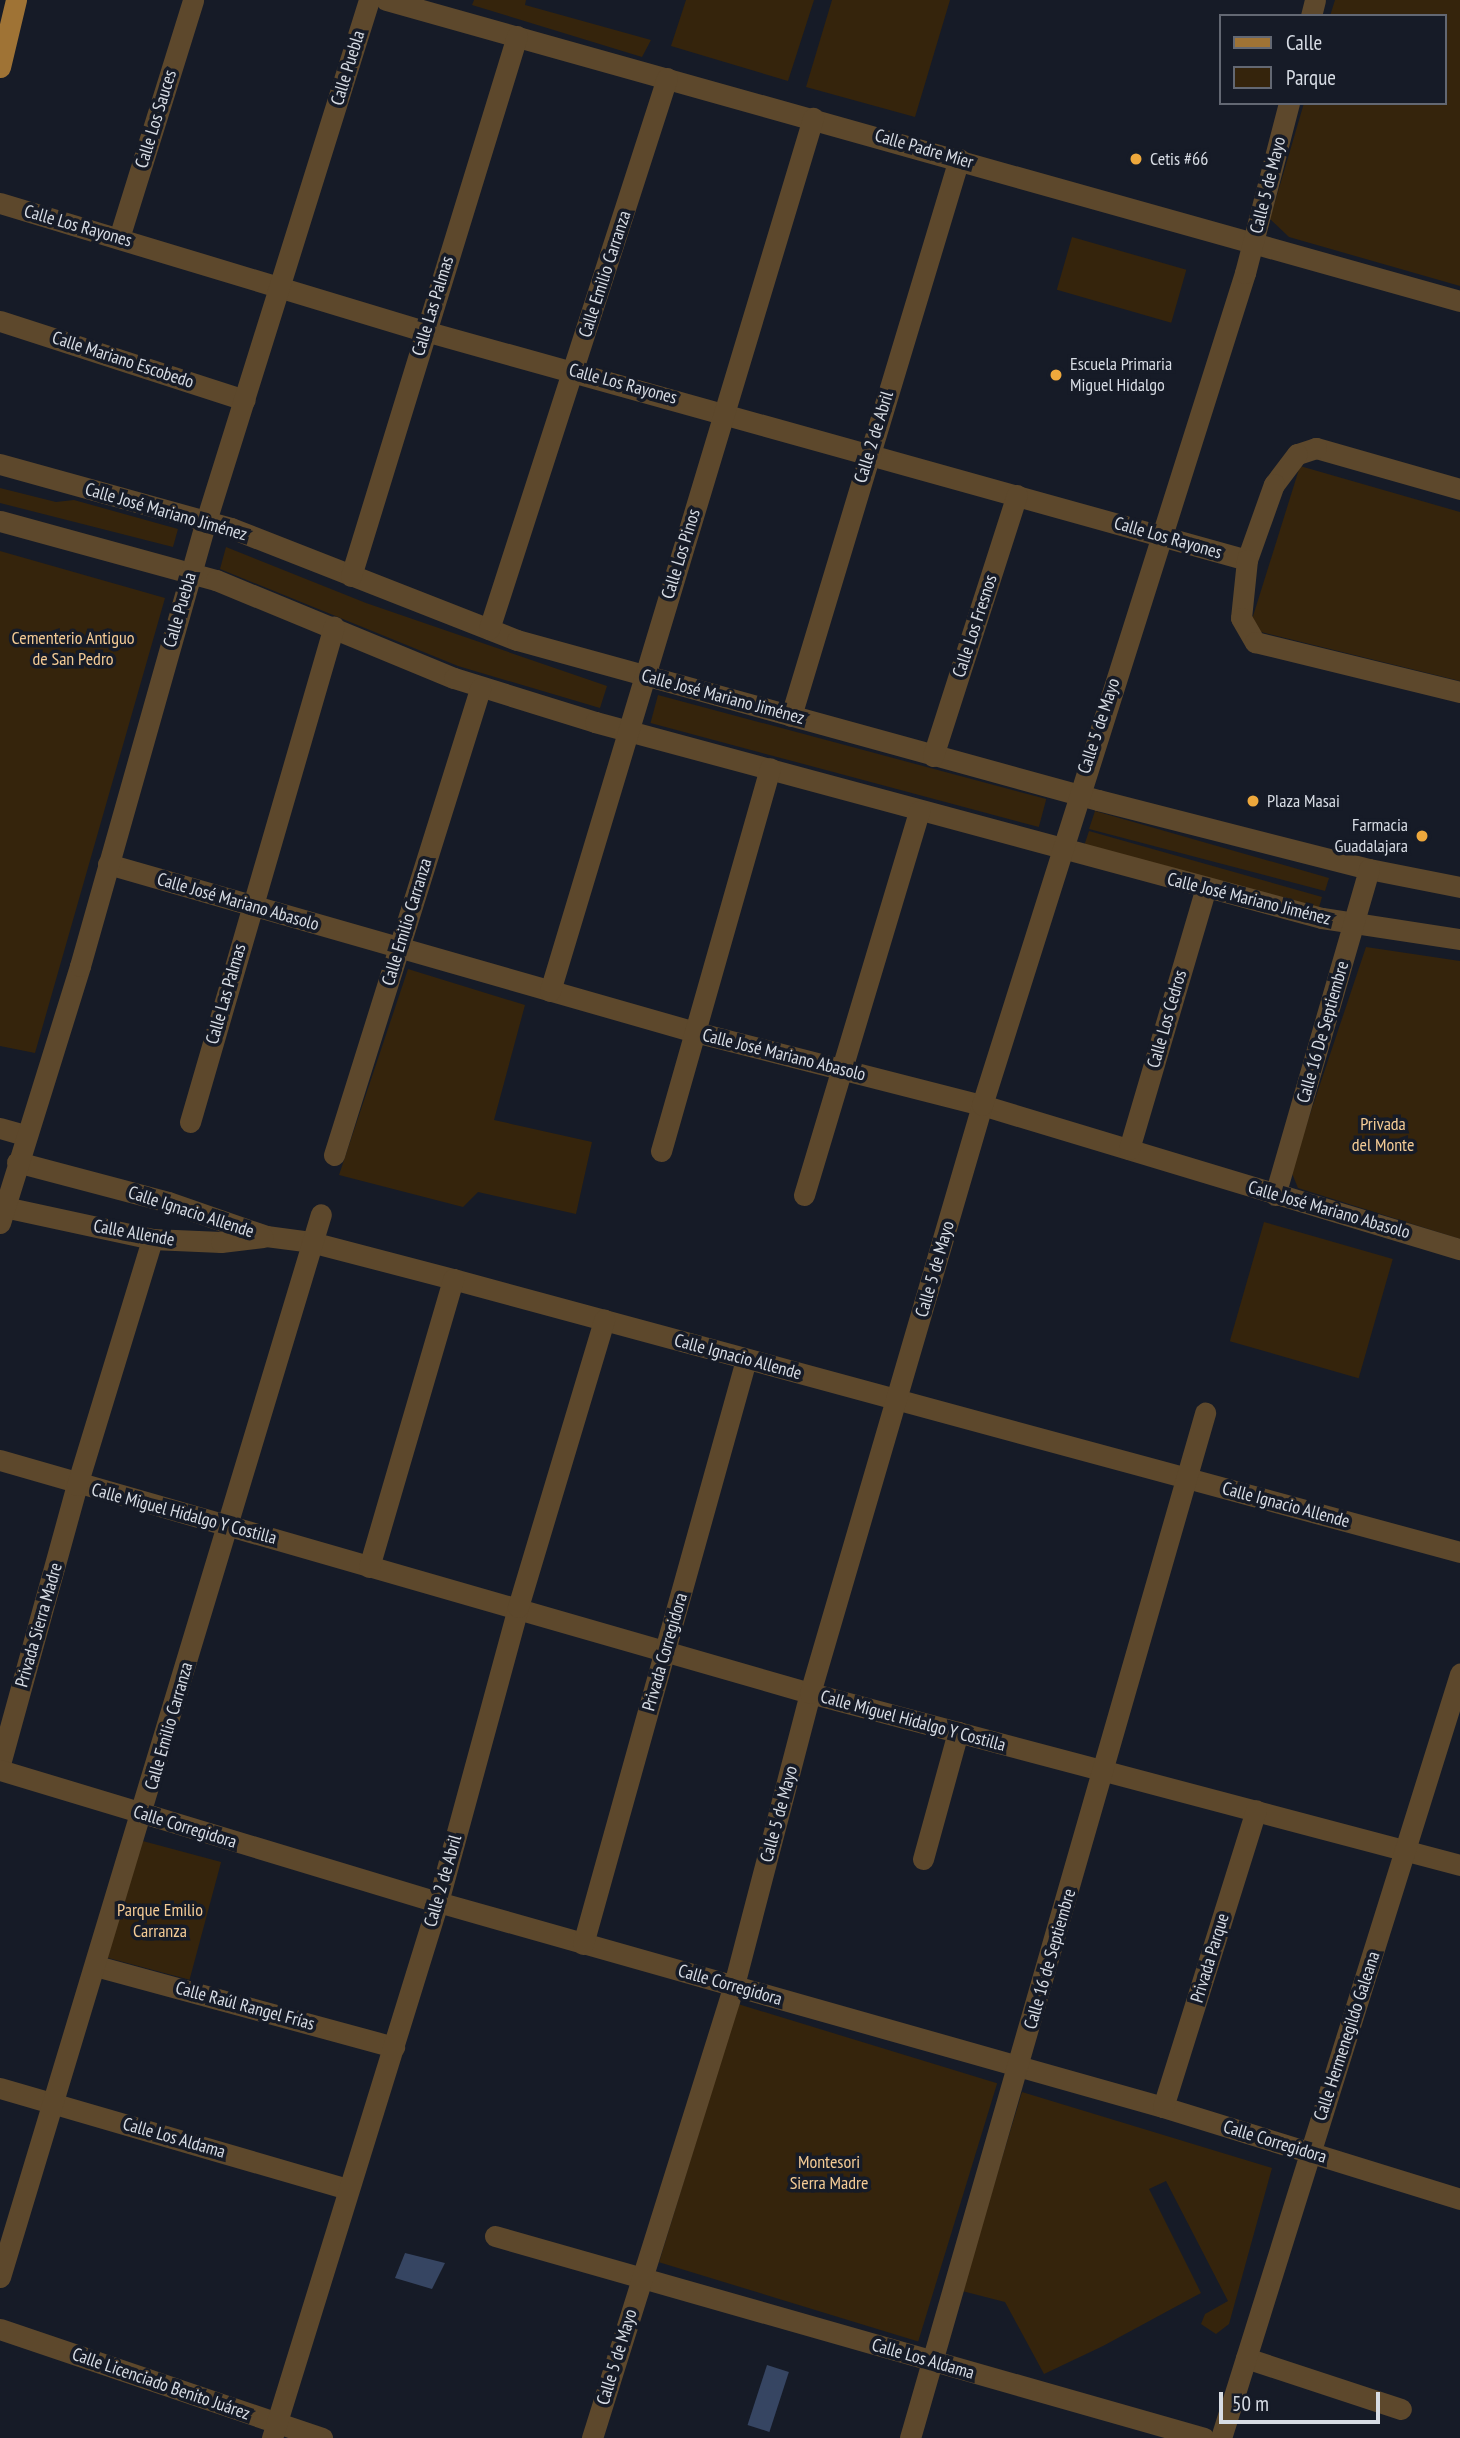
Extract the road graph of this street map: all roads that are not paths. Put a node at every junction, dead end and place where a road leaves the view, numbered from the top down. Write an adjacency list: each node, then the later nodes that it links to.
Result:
1 (16, 0): 7 (main road)
2 (193, 0): 13 (street, Calle Los Sauces)
3 (369, 0): 15 (street, Calle Puebla)
4 (386, 0): 5 (street, Calle Padre Mier)
5 (456, 9): 6 (street, Calle Padre Mier)
6 (517, 36): 8 (street, Calle Padre Mier); 18 (street, Calle Las Palmas)
7 (0, 67)
8 (667, 78): 10 (street, Calle Padre Mier); 19 (street, Calle Emilio Carranza)
9 (1289, 105): 14 (street, Calle 5 de Mayo)
10 (813, 118): 11 (street, Calle Padre Mier); 21 (street, Calle Los Pinos)
11 (958, 159): 14 (street, Calle Padre Mier); 22 (street, Calle 2 de Abril)
12 (0, 203): 13 (street, Calle Los Rayones)
13 (119, 238): 15 (street, Calle Los Rayones)
14 (1254, 244): 16 (street, Calle Padre Mier); 28 (street, Calle 5 de Mayo)
15 (280, 286): 18 (street, Calle Los Rayones); 20 (street, Calle Puebla)
16 (1460, 301)
17 (0, 321): 20 (street, Calle Mariano Escobedo)
18 (425, 331): 19 (street, Calle Los Rayones); 31 (street, Calle Las Palmas)
19 (573, 371): 21 (street, Calle Los Rayones); 33 (street, Calle Emilio Carranza)
20 (245, 400): 27 (street, Calle Puebla)
21 (724, 411): 22 (street, Calle Los Rayones); 34 (street, Calle Los Pinos)
22 (869, 452): 25 (street, Calle Los Rayones); 37 (street, Calle 2 de Abril)
23 (0, 464): 27 (street, Calle José Mariano Jiménez)
24 (1460, 489): 29 (street)
25 (1017, 495): 28 (street, Calle Los Rayones); 39 (street, Calle Los Fresnos)
26 (0, 521): 30 (street, Calle José Mariano Jiménez)
27 (206, 521): 30 (street, Calle Puebla); 31 (street, Calle José Mariano Jiménez)
28 (1163, 537): 29 (street, Calle Los Rayones); 41 (street, Calle 5 de Mayo)
29 (1247, 560): 36 (street)
30 (190, 575): 32 (street, Calle José Mariano Jiménez); 44 (street, Calle Puebla)
31 (351, 576): 33 (street, Calle José Mariano Jiménez)
32 (334, 626): 35 (street, Calle José Mariano Jiménez); 48 (street, Calle Las Palmas)
33 (489, 629): 34 (street, Calle José Mariano Jiménez)
34 (644, 676): 37 (street, Calle José Mariano Jiménez); 38 (street, Calle Los Pinos)
35 (480, 688): 38 (street, Calle José Mariano Jiménez); 51 (street, Calle Emilio Carranza)
36 (1460, 692)
37 (791, 716): 39 (street, Calle José Mariano Jiménez)
38 (626, 730): 40 (street, Calle José Mariano Jiménez); 52 (street, Calle Los Pinos)
39 (933, 756): 41 (street, Calle José Mariano Jiménez)
40 (770, 768): 42 (street, Calle José Mariano Jiménez); 53 (street)
41 (1077, 794): 43 (street, Calle 5 de Mayo); 45 (street, Calle José Mariano Jiménez)
42 (919, 811): 43 (street, Calle José Mariano Jiménez); 54 (street)
43 (1061, 848): 47 (street, Calle José Mariano Jiménez); 55 (street, Calle 5 de Mayo)
44 (108, 864): 48 (street, Calle José Mariano Abasolo); 58 (street, Calle Puebla)
45 (1369, 869): 46 (street, Calle José Mariano Jiménez); 49 (street, Calle 16 De Septiembre)
46 (1460, 887)
47 (1206, 888): 49 (street, Calle José Mariano Jiménez); 59 (street, Calle Los Cedros)
48 (251, 906): 51 (street, Calle José Mariano Abasolo); 56 (street, Calle Las Palmas)
49 (1354, 925): 50 (street, Calle José Mariano Jiménez); 64 (street, Calle 16 De Septiembre)
50 (1460, 939)
51 (398, 949): 52 (street, Calle José Mariano Abasolo); 61 (street, Calle Emilio Carranza)
52 (550, 990): 53 (street, Calle José Mariano Abasolo)
53 (695, 1032): 54 (street, Calle José Mariano Abasolo); 60 (street)
54 (840, 1069): 55 (street, Calle José Mariano Abasolo); 63 (street)
55 (982, 1105): 59 (street, Calle José Mariano Abasolo); 74 (street, Calle 5 de Mayo)
56 (190, 1122)
57 (0, 1128): 58 (street)
58 (26, 1135): 62 (street, Calle Puebla)
59 (1129, 1149): 64 (street, Calle José Mariano Abasolo)
60 (661, 1151)
61 (334, 1155)
62 (18, 1162): 65 (street, Calle Puebla); 67 (street, Calle Ignacio Allende)
63 (804, 1195)
64 (1275, 1195): 70 (street, Calle José Mariano Abasolo)
65 (1, 1212): 68 (street, Calle Allende)
66 (321, 1214): 69 (street, Calle Emilio Carranza)
67 (266, 1236): 68 (street, Calle Allende); 69 (street, Calle Ignacio Allende)
68 (152, 1239): 78 (street)
69 (311, 1242): 71 (street, Calle Ignacio Allende); 79 (street, Calle Emilio Carranza)
70 (1460, 1249)
71 (453, 1279): 72 (street, Calle Ignacio Allende); 81 (street)
72 (604, 1320): 73 (street, Calle Ignacio Allende); 82 (street, Calle 2 de Abril)
73 (746, 1360): 74 (street, Calle Ignacio Allende); 83 (street, Privada Corregidora)
74 (898, 1400): 77 (street, Calle Ignacio Allende); 85 (street, Calle 5 de Mayo)
75 (1205, 1413): 77 (street, Calle 16 de Septiembre)
76 (0, 1460): 78 (street, Calle Miguel Hidalgo Y Costilla)
77 (1186, 1478): 80 (street, Calle Ignacio Allende); 88 (street, Calle 16 de Septiembre)
78 (77, 1485): 79 (street, Calle Miguel Hidalgo Y Costilla); 87 (street, Privada Sierra Madre)
79 (226, 1524): 81 (street, Calle Miguel Hidalgo Y Costilla); 90 (street, Calle Emilio Carranza)
80 (1460, 1552)
81 (369, 1567): 82 (street, Calle Miguel Hidalgo Y Costilla)
82 (518, 1607): 83 (street, Calle Miguel Hidalgo Y Costilla); 94 (street, Calle 2 de Abril)
83 (666, 1650): 85 (street, Calle Miguel Hidalgo Y Costilla); 95 (street, Privada Corregidora)
84 (1460, 1674): 91 (street, Calle Hermenegildo Galeana)
85 (810, 1693): 86 (street, Calle Miguel Hidalgo Y Costilla); 97 (street, Calle 5 de Mayo)
86 (958, 1732): 88 (street, Calle Miguel Hidalgo Y Costilla); 92 (street)
87 (0, 1767): 90 (street, Calle Corregidora)
88 (1103, 1773): 89 (street, Calle Miguel Hidalgo Y Costilla); 99 (street, Calle 16 de Septiembre)
89 (1256, 1810): 91 (street, Calle Miguel Hidalgo Y Costilla); 102 (street, Privada Parque)
90 (143, 1814): 94 (street, Calle Corregidora); 96 (street, Calle Emilio Carranza)
91 (1406, 1849): 93 (street, Calle Miguel Hidalgo Y Costilla); 103 (street, Calle Hermenegildo Galeana)
92 (923, 1859)
93 (1460, 1865)
94 (438, 1902): 95 (street, Calle Corregidora); 98 (street, Calle 2 de Abril)
95 (583, 1944): 97 (street, Calle Corregidora)
96 (96, 1966): 98 (street, Calle Raúl Rangel Frías); 101 (street, Calle Emilio Carranza)
97 (734, 1985): 99 (street, Calle Corregidora); 107 (street, Calle 5 de Mayo)
98 (394, 2047): 104 (street, Calle 2 de Abril)
99 (1019, 2069): 102 (street, Calle Corregidora); 111 (street, Calle 16 de Septiembre)
100 (0, 2088): 101 (street, Calle Los Aldama)
101 (53, 2102): 104 (street, Calle Los Aldama); 108 (street, Calle Emilio Carranza)
102 (1163, 2107): 103 (street, Calle Corregidora)
103 (1310, 2153): 105 (street, Calle Corregidora); 110 (street, Calle Hermenegildo Galeana)
104 (347, 2189): 113 (street, Calle 2 de Abril)
105 (1460, 2199)
106 (495, 2236): 107 (street, Calle Los Aldama)
107 (643, 2276): 111 (street, Calle Los Aldama); 115 (street, Calle 5 de Mayo)
108 (0, 2277)
109 (0, 2329): 113 (street, Calle Licenciado Benito Juárez)
110 (1246, 2358): 112 (street); 118 (street, Calle Hermenegildo Galeana)
111 (931, 2362): 116 (street, Calle 16 de Septiembre); 117 (street, Calle Los Aldama)
112 (1401, 2409)
113 (274, 2431): 114 (street, Calle Licenciado Benito Juárez)
114 (322, 2438)
115 (592, 2438)
116 (910, 2438)
117 (1204, 2438)
118 (1221, 2438)

